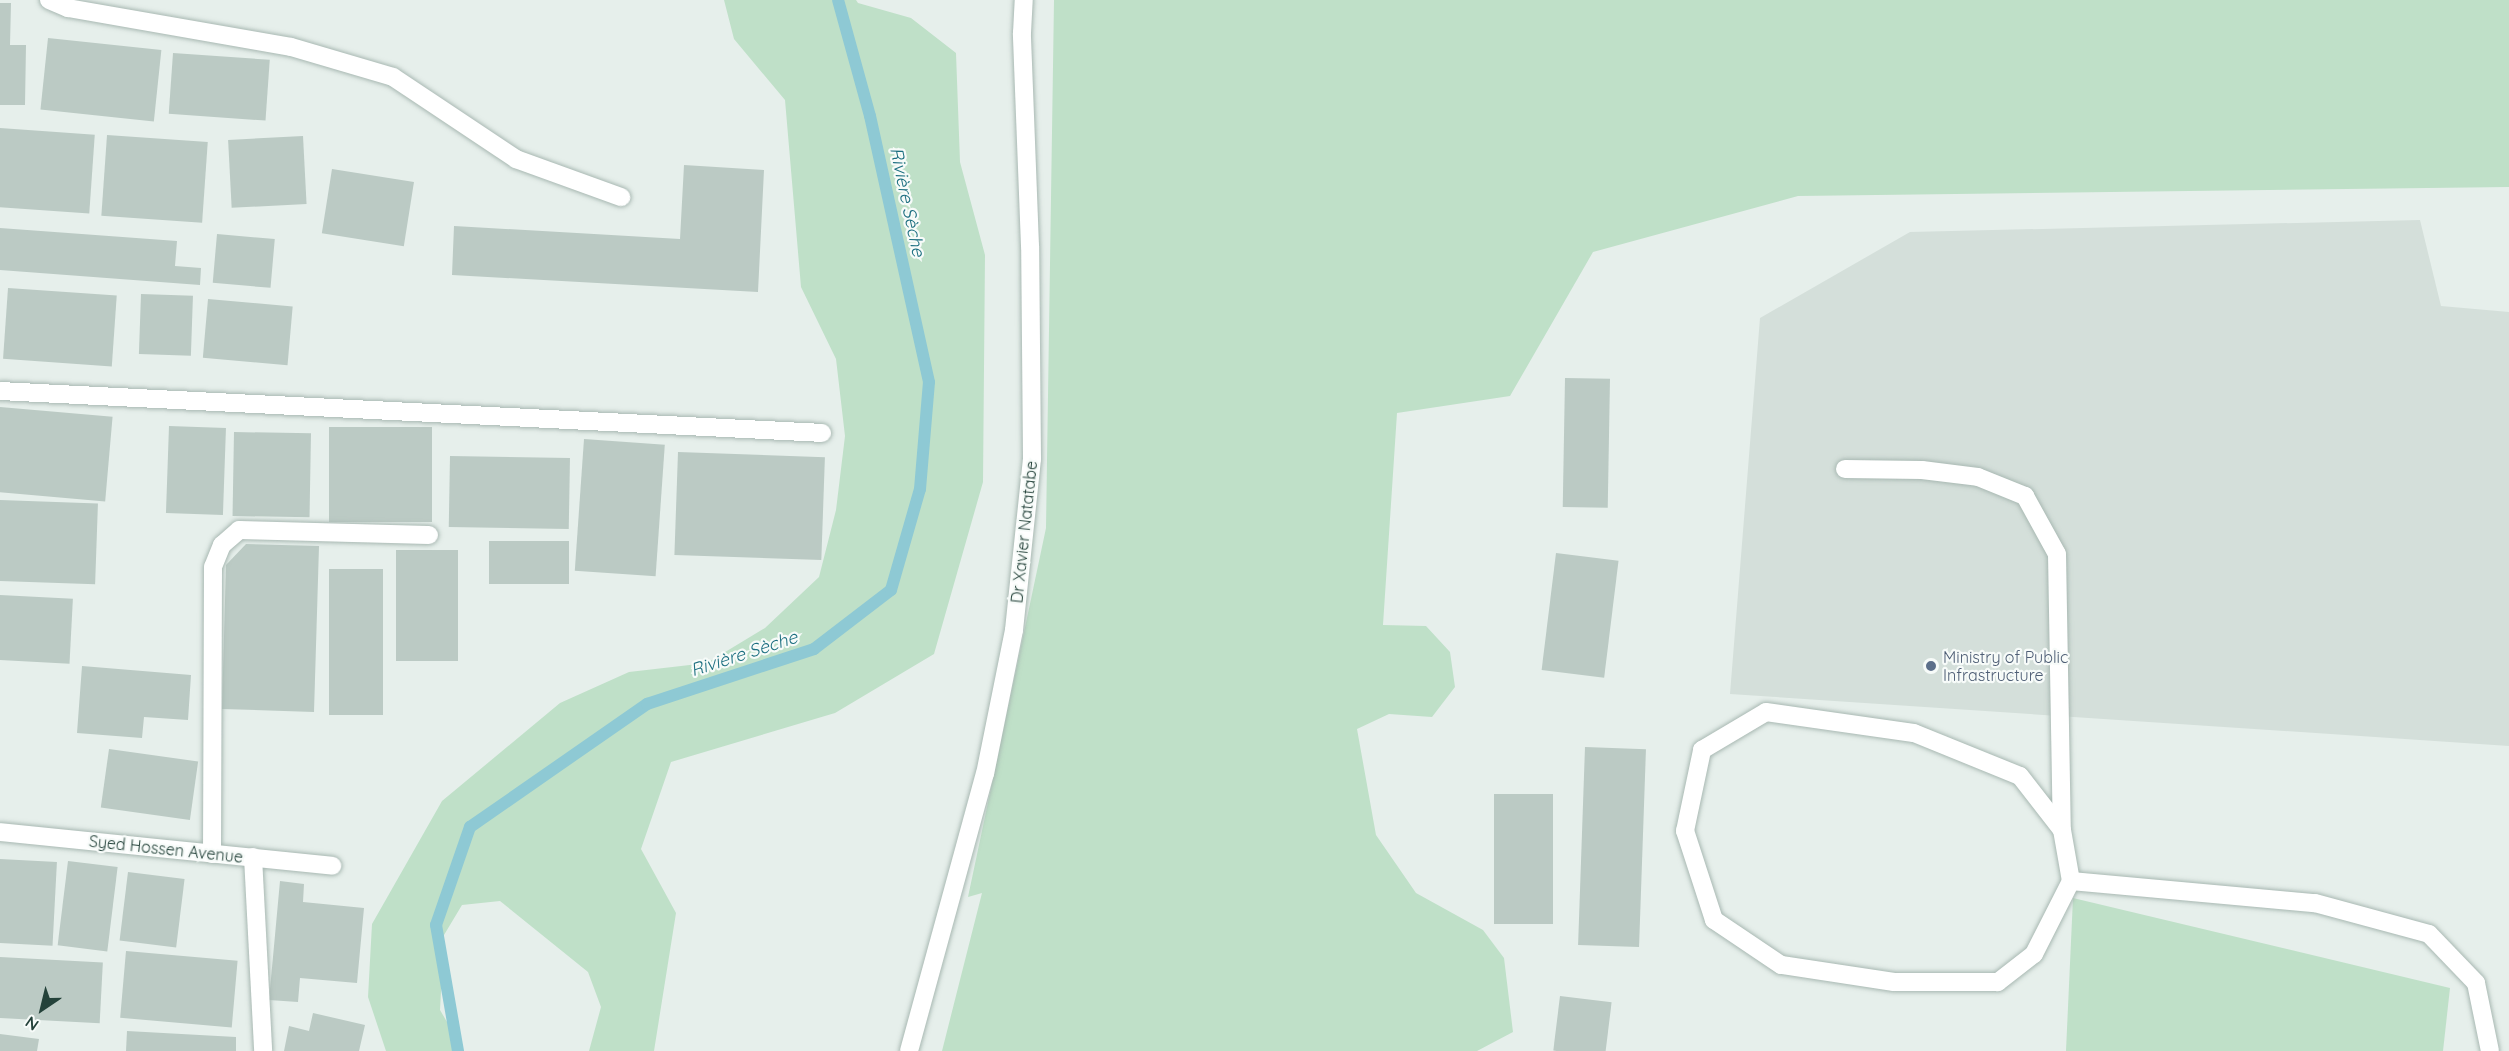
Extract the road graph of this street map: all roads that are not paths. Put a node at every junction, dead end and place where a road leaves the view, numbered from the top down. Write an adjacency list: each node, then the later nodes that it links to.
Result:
1 (49, 0): 3 (street)
2 (1024, 0): 15 (street, Dr Xavier Natatabe)
3 (621, 197)
4 (0, 392): 5 (street)
5 (822, 433)
6 (1845, 469): 8 (street)
7 (429, 535): 10 (street)
8 (2062, 830): 13 (street); 13 (street)
9 (0, 832): 10 (street, Syed Hossen Avenue)
10 (212, 854): 11 (street, Syed Hossen Avenue)
11 (253, 858): 12 (street, Syed Hossen Avenue); 14 (street)
12 (332, 866)
13 (2071, 881): 16 (street)
14 (263, 1051)
15 (909, 1051)
16 (2490, 1051)

